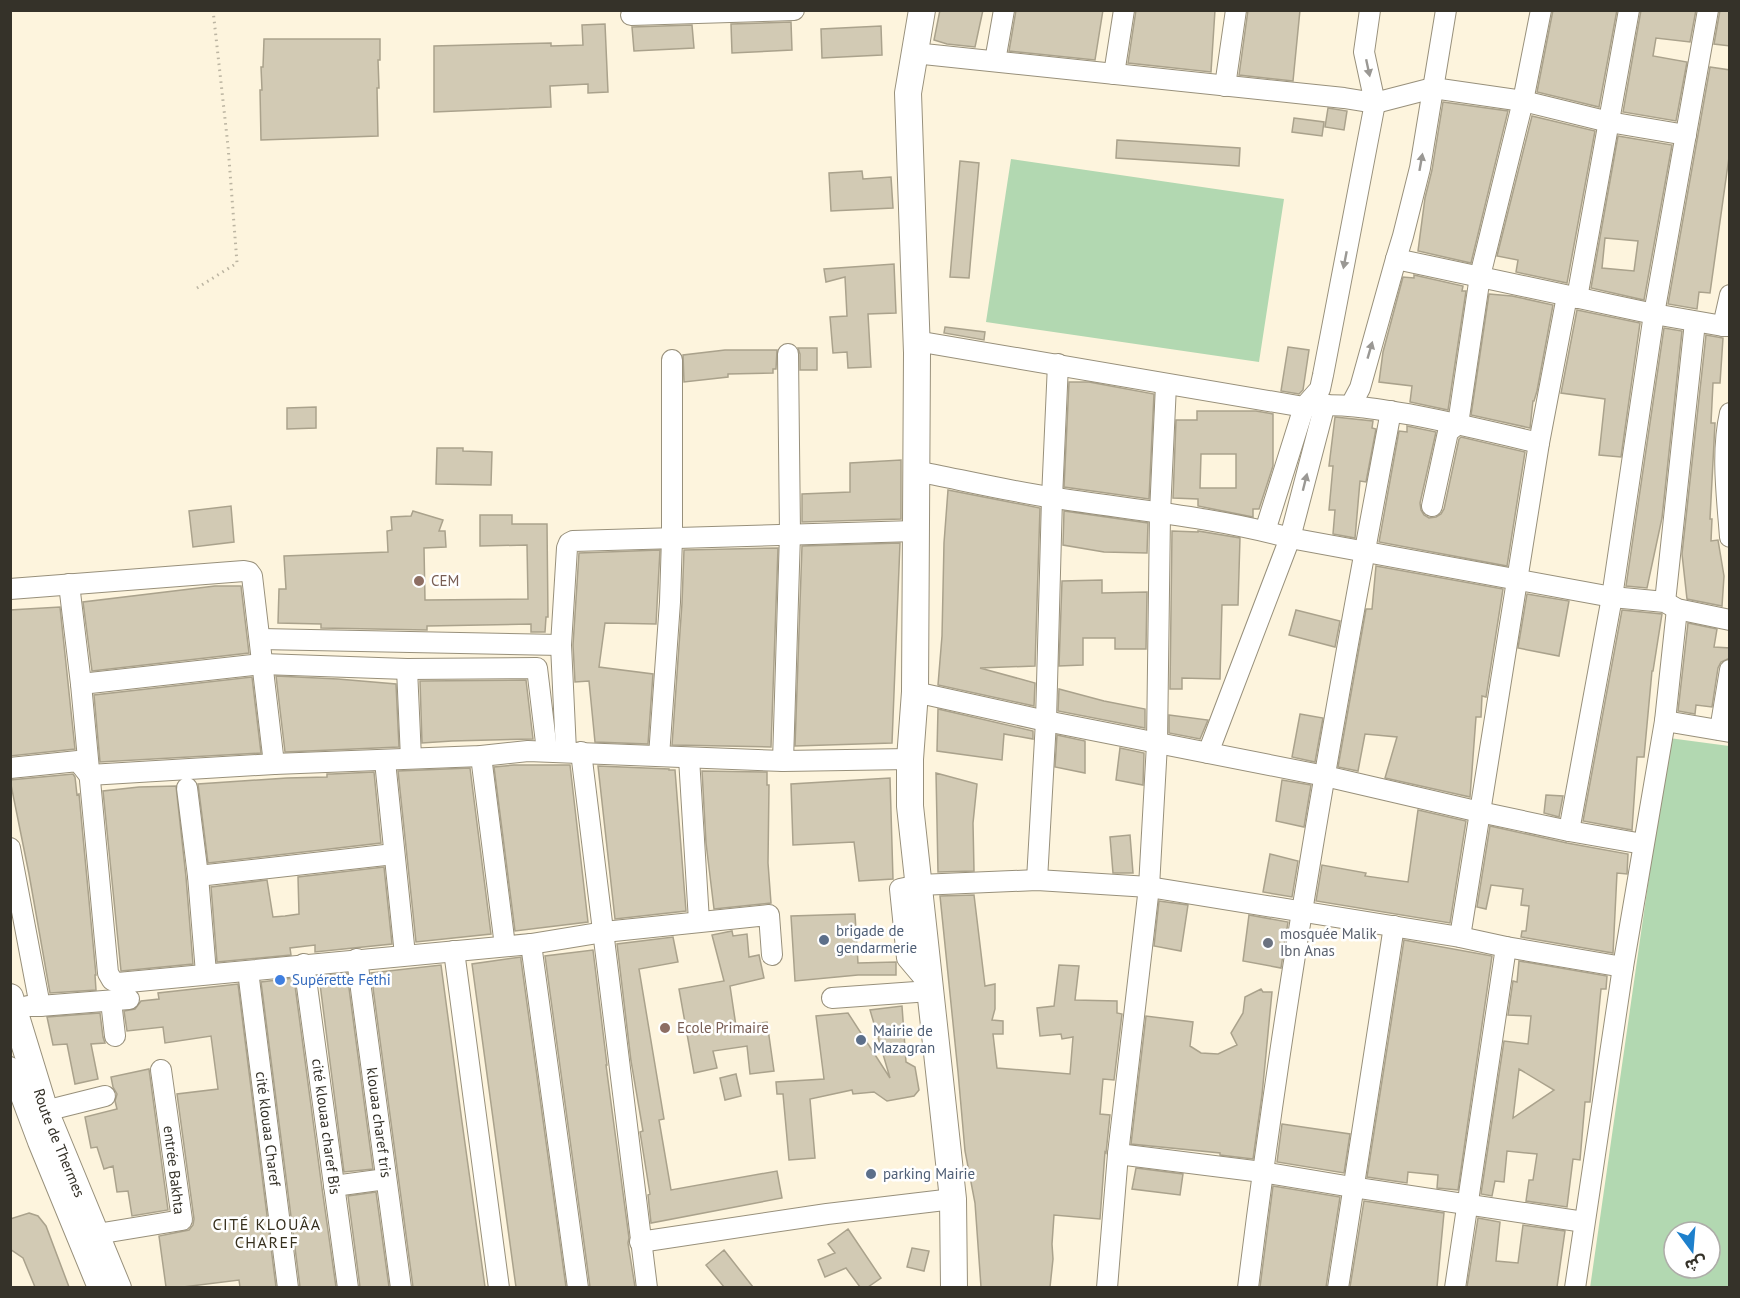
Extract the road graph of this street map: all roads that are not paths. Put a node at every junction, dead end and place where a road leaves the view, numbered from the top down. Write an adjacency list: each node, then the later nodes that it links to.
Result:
1 (794, 10): 11 (street)
2 (922, 10): 12 (main road)
3 (1004, 10): 13 (street)
4 (1125, 10): 14 (street)
5 (1236, 10): 15 (street)
6 (1370, 10): 18 (street, one-way to 18)
7 (1446, 10): 16 (street)
8 (1541, 10): 17 (street)
9 (1629, 10): 19 (street)
10 (1708, 10): 20 (street)
11 (631, 15)
12 (914, 52): 13 (street); 28 (main road)
13 (995, 61): 14 (street)
14 (1114, 74): 15 (street)
15 (1225, 86): 18 (street)
16 (1433, 88): 17 (street); 18 (street); 21 (street, one-way to 16)
17 (1522, 101): 19 (street); 22 (street)
18 (1375, 103): 35 (street, one-way to 35)
19 (1609, 122): 20 (street); 24 (street)
20 (1686, 135): 25 (street)
21 (1396, 259): 22 (street); 34 (street, one-way to 21)
22 (1479, 276): 24 (street); 38 (street)
23 (1730, 295): 27 (street)
24 (1572, 297): 25 (street); 39 (street)
25 (1654, 314): 26 (street); 54 (street)
26 (1695, 322): 27 (street); 55 (street)
27 (1726, 326)
28 (916, 341): 31 (street); 40 (main road)
29 (788, 354): 46 (street)
30 (672, 360): 47 (street)
31 (1058, 364): 32 (street); 41 (street)
32 (1166, 385): 35 (street); 43 (street)
33 (1325, 404): 34 (street); 35 (street); 49 (street, one-way to 33)
34 (1351, 405): 36 (street)
35 (1304, 407): 45 (street)
36 (1390, 411): 38 (street); 50 (street)
37 (1730, 412): 48 (street)
38 (1458, 424): 39 (street); 42 (street)
39 (1539, 443): 51 (street)
40 (916, 471): 41 (street); 44 (main road)
41 (1052, 498): 43 (street); 65 (street)
42 (1432, 506)
43 (1160, 513): 45 (street); 68 (street)
44 (915, 531): 46 (street); 64 (main road)
45 (1265, 531): 49 (street)
46 (790, 534): 47 (street); 77 (street)
47 (672, 537): 58 (street); 72 (street)
48 (1730, 537)
49 (1290, 538): 50 (street); 70 (street)
50 (1365, 551): 51 (street); 81 (street)
51 (1517, 579): 54 (street); 83 (street)
52 (69, 584): 53 (street); 57 (street); 63 (street)
53 (10, 589)
54 (1612, 597): 55 (street); 84 (street)
55 (1671, 606): 56 (street); 66 (street)
56 (1730, 620)
57 (260, 639): 58 (street); 59 (street)
58 (561, 645): 60 (street); 69 (street)
59 (262, 664): 61 (street); 63 (street); 78 (street)
60 (537, 668): 61 (street); 69 (street)
61 (407, 669): 73 (street)
62 (1730, 670): 67 (street)
63 (81, 684): 80 (street)
64 (915, 692): 65 (street); 75 (main road)
65 (1046, 721): 68 (street); 89 (street)
66 (1665, 721): 67 (street); 85 (street)
67 (1725, 731)
68 (1157, 744): 70 (street); 91 (street)
69 (565, 752): 71 (street); 72 (street); 95 (street)
70 (1208, 753): 81 (street)
71 (481, 756): 73 (street); 98 (street)
72 (660, 756): 74 (street)
73 (411, 758): 76 (street)
74 (689, 758): 77 (street); 93 (street)
75 (910, 759): 77 (street); 90 (main road)
76 (385, 760): 78 (street); 87 (street)
77 (783, 761)
78 (274, 764): 80 (street)
79 (10, 768): 80 (street)
80 (89, 775): 107 (street)
81 (1325, 776): 83 (street); 92 (street)
82 (187, 788): 88 (street)
83 (1480, 812): 84 (street); 96 (street)
84 (1569, 831): 85 (street)
85 (1643, 844): 105 (street)
86 (10, 848): 111 (street)
87 (394, 854): 88 (street); 101 (street)
88 (198, 876): 107 (street)
89 (1037, 880): 90 (street); 91 (street)
90 (919, 885): 108 (main road)
91 (1149, 886): 92 (street); 117 (street)
92 (1302, 912): 94 (street); 118 (street)
93 (699, 921): 95 (street); 102 (street)
94 (1394, 926): 96 (street); 121 (street)
95 (604, 932): 97 (street); 126 (street)
96 (1460, 937): 99 (street)
97 (531, 944): 98 (street); 134 (street)
98 (505, 946): 100 (street)
99 (1506, 947): 105 (street); 123 (street)
100 (454, 951): 101 (street); 133 (street)
101 (405, 955): 103 (street)
102 (772, 955)
103 (357, 959): 104 (street); 119 (street, klouaa charef tris)
104 (304, 964): 106 (street); 120 (street, cité klouaa charef Bis)
105 (1623, 967): 124 (street)
106 (248, 970): 107 (street); 130 (street, cité klouaa Charef)
107 (207, 973)
108 (930, 988): 109 (street); 122 (main road)
109 (832, 998)
110 (11, 1002): 111 (street); 116 (main road, Route de Thermes)
111 (40, 1006): 112 (street)
112 (115, 1036)
113 (10, 1067): 128 (street)
114 (161, 1070): 125 (street, entrée Bakhta)
115 (105, 1096): 116 (street)
116 (45, 1111): 125 (main road, Route de Thermes)
117 (1118, 1154): 118 (street); 136 (street)
118 (1262, 1172): 121 (street); 137 (street)
119 (386, 1179): 120 (street); 132 (street, klouaa charef tris)
120 (334, 1186): 131 (street, cité klouaa charef Bis)
121 (1352, 1188): 123 (street); 138 (street)
122 (953, 1199): 126 (street); 127 (main road)
123 (1467, 1204): 124 (street); 139 (street)
124 (1584, 1222): 140 (street)
125 (97, 1234): 129 (main road, Route de Thermes)
126 (640, 1242): 135 (street)
127 (951, 1280)
128 (98, 1287)
129 (118, 1287)
130 (288, 1287)
131 (348, 1287)
132 (401, 1287)
133 (499, 1287)
134 (578, 1287)
135 (647, 1287)
136 (1107, 1287)
137 (1248, 1287)
138 (1338, 1287)
139 (1455, 1287)
140 (1575, 1287)

